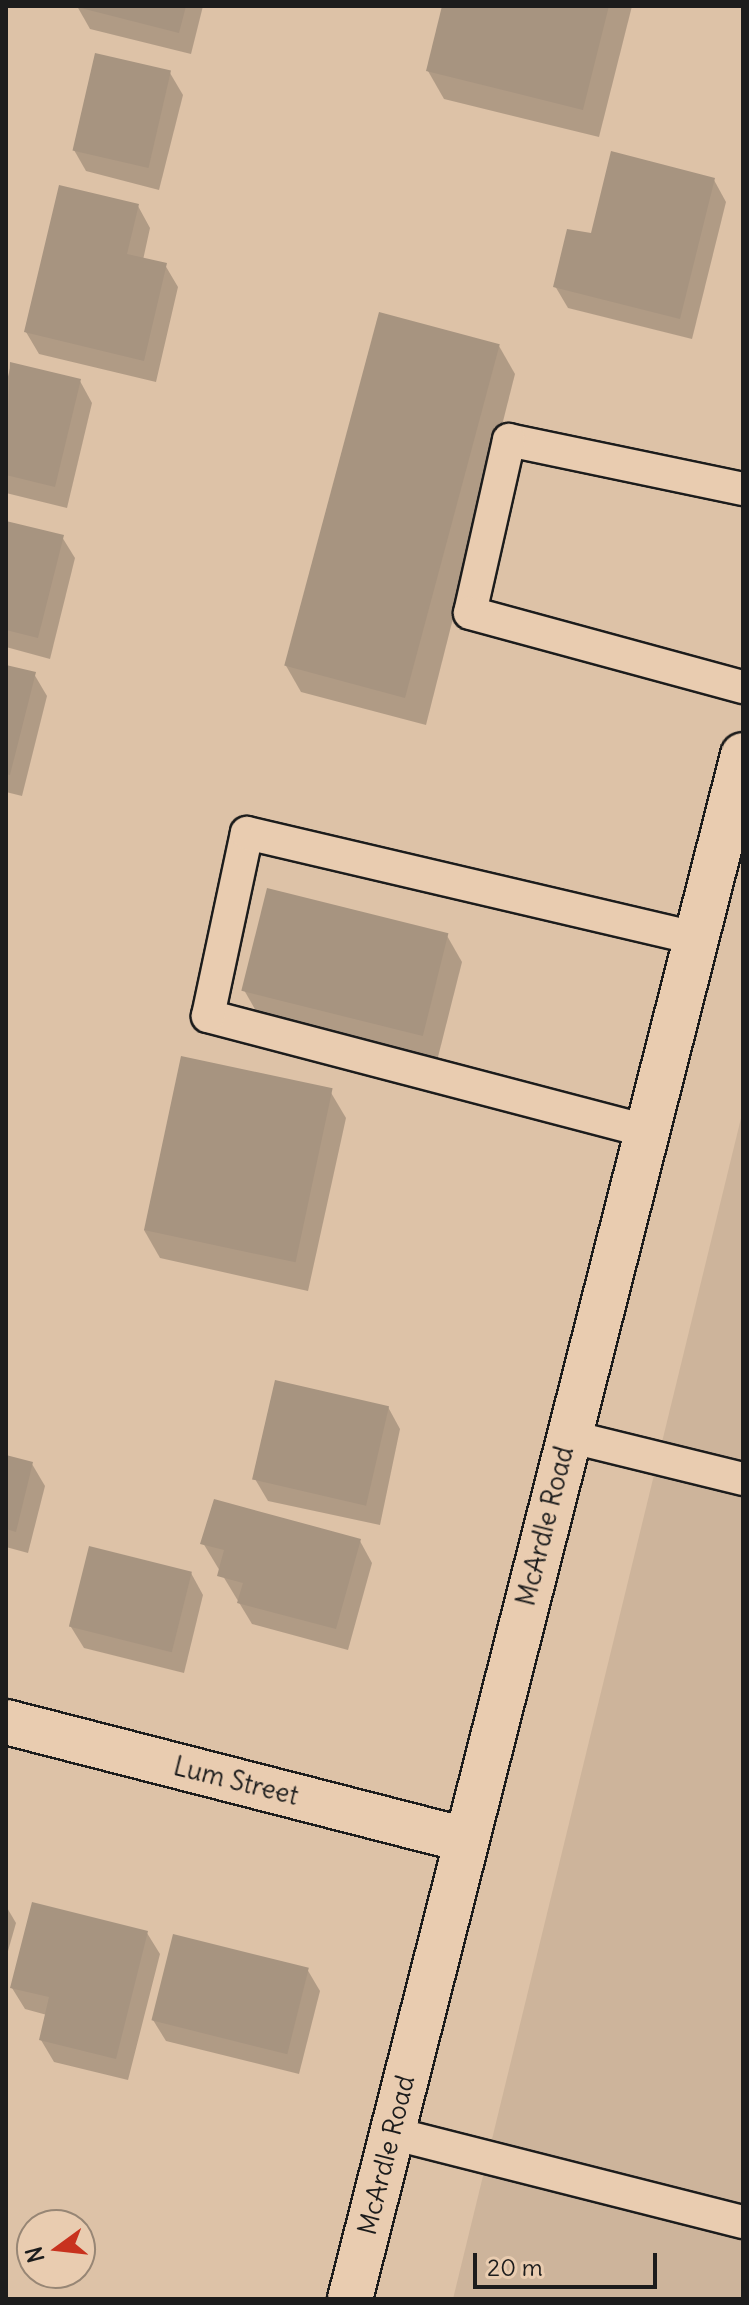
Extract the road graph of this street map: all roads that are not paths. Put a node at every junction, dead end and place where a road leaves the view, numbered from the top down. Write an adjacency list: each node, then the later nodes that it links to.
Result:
1 (743, 489): 2 (lane)
2 (743, 687)
3 (743, 755): 4 (main road, McArdle Road)
4 (696, 938): 5 (main road, McArdle Road); 5 (lane)
5 (646, 1131): 6 (main road, McArdle Road)
6 (568, 1436): 7 (lane); 9 (main road, McArdle Road)
7 (743, 1479)
8 (6, 1722): 9 (main road, Lum Street)
9 (465, 1840): 10 (main road, McArdle Road)
10 (391, 2133): 11 (lane); 12 (main road, McArdle Road)
11 (743, 2222)
12 (350, 2299)

